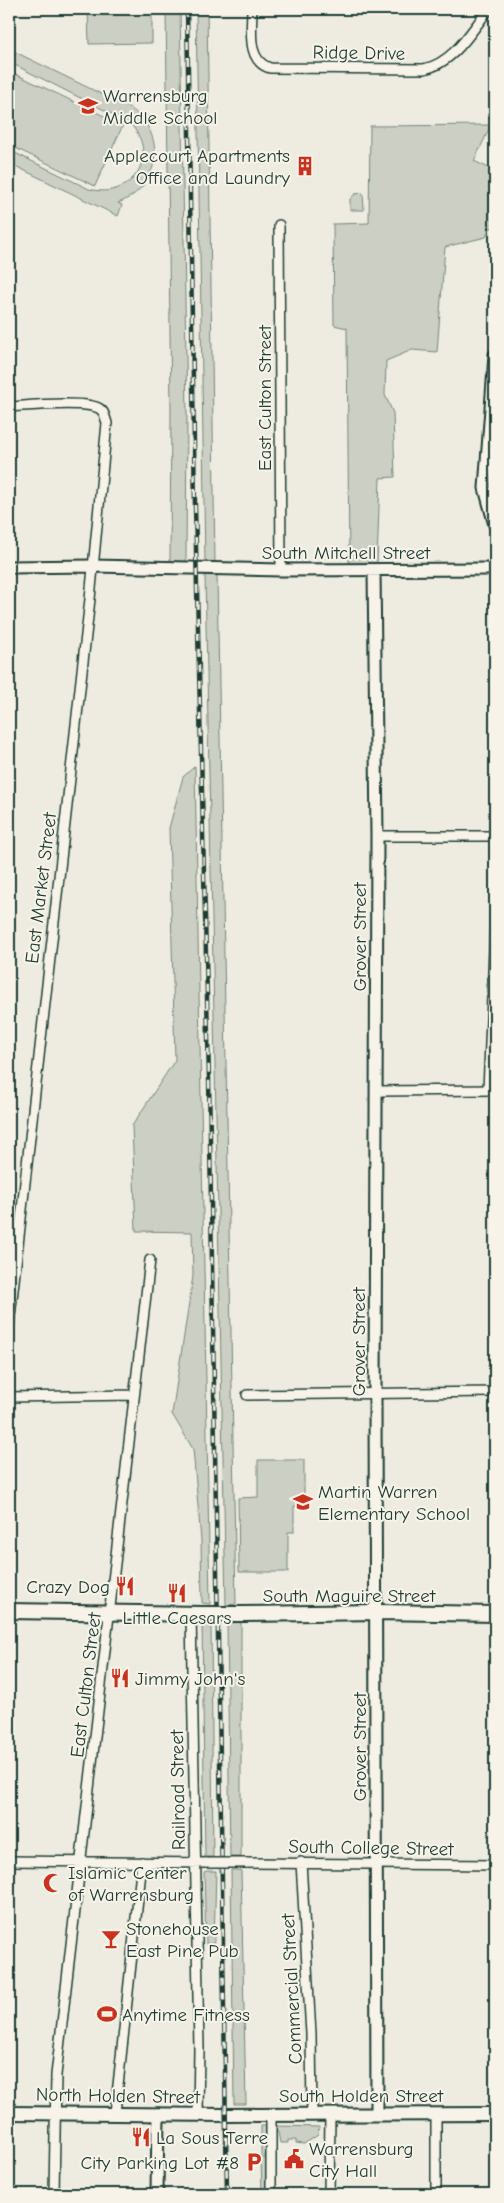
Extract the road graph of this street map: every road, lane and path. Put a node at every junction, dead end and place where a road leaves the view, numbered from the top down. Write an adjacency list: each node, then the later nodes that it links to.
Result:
1 (252, 9): 2 (street, Ridge Drive)
2 (489, 9)
3 (279, 225): 11 (street, East Culton Street)
4 (495, 355): 6 (street)
5 (9, 407): 8 (street, East Market Street)
6 (493, 510): 7 (street)
7 (495, 525)
8 (92, 566): 9 (street, South Mitchell Street); 11 (street, South Mitchell Street); 19 (street, East Market Street)
9 (9, 567)
10 (495, 568): 12 (street, South Mitchell Street)
11 (281, 570): 12 (street, South Mitchell Street)
12 (374, 570): 13 (street, Grover Street)
13 (377, 836): 14 (street); 17 (street, Grover Street)
14 (495, 836)
15 (495, 926): 16 (street)
16 (492, 1090): 17 (street)
17 (377, 1091): 21 (street, Grover Street)
18 (150, 1260): 22 (street, East Culton Street)
19 (9, 1326)
20 (495, 1392): 21 (street)
21 (375, 1394): 23 (street); 27 (street, Grover Street)
22 (134, 1395): 24 (street); 26 (street, East Culton Street)
23 (247, 1395)
24 (9, 1397)
25 (9, 1611): 26 (main road, South Maguire Street)
26 (110, 1612): 28 (main road, South Maguire Street); 31 (street, East Culton Street)
27 (377, 1612): 28 (main road, South Maguire Street, bridge); 29 (main road, South Maguire Street); 34 (street, Grover Street)
28 (196, 1614): 35 (street, Railroad Street)
29 (495, 1614)
30 (9, 1862): 31 (street, South College Street)
31 (82, 1862): 32 (street, South College Street); 39 (street, East Culton Street)
32 (142, 1862): 35 (street, South College Street); 38 (street)
33 (301, 1862): 34 (street, South College Street); 35 (street, South College Street, bridge); 41 (street, Commercial Street)
34 (376, 1862): 36 (street, South College Street); 42 (street, Grover Street)
35 (195, 1863): 45 (street, Railroad Street)
36 (495, 1865)
37 (9, 2113): 39 (main road, North Holden Street)
38 (115, 2113): 39 (main road, North Holden Street); 40 (main road, North Holden Street)
39 (55, 2114): 49 (street, East Culton Street)
40 (158, 2114): 45 (main road, North Holden Street); 50 (street)
41 (312, 2114): 47 (main road, South Holden Street); 48 (main road, South Holden Street)
42 (377, 2114): 43 (main road, South Holden Street); 48 (main road, South Holden Street)
43 (436, 2114): 44 (main road, South Holden Street); 53 (street)
44 (495, 2114)
45 (198, 2115): 46 (main road, North Holden Street)
46 (226, 2115): 47 (main road, South Holden Street)
47 (271, 2115): 51 (street)
48 (330, 2115): 52 (street)
49 (54, 2194)
50 (157, 2194)
51 (272, 2194)
52 (329, 2194)
53 (436, 2194)

